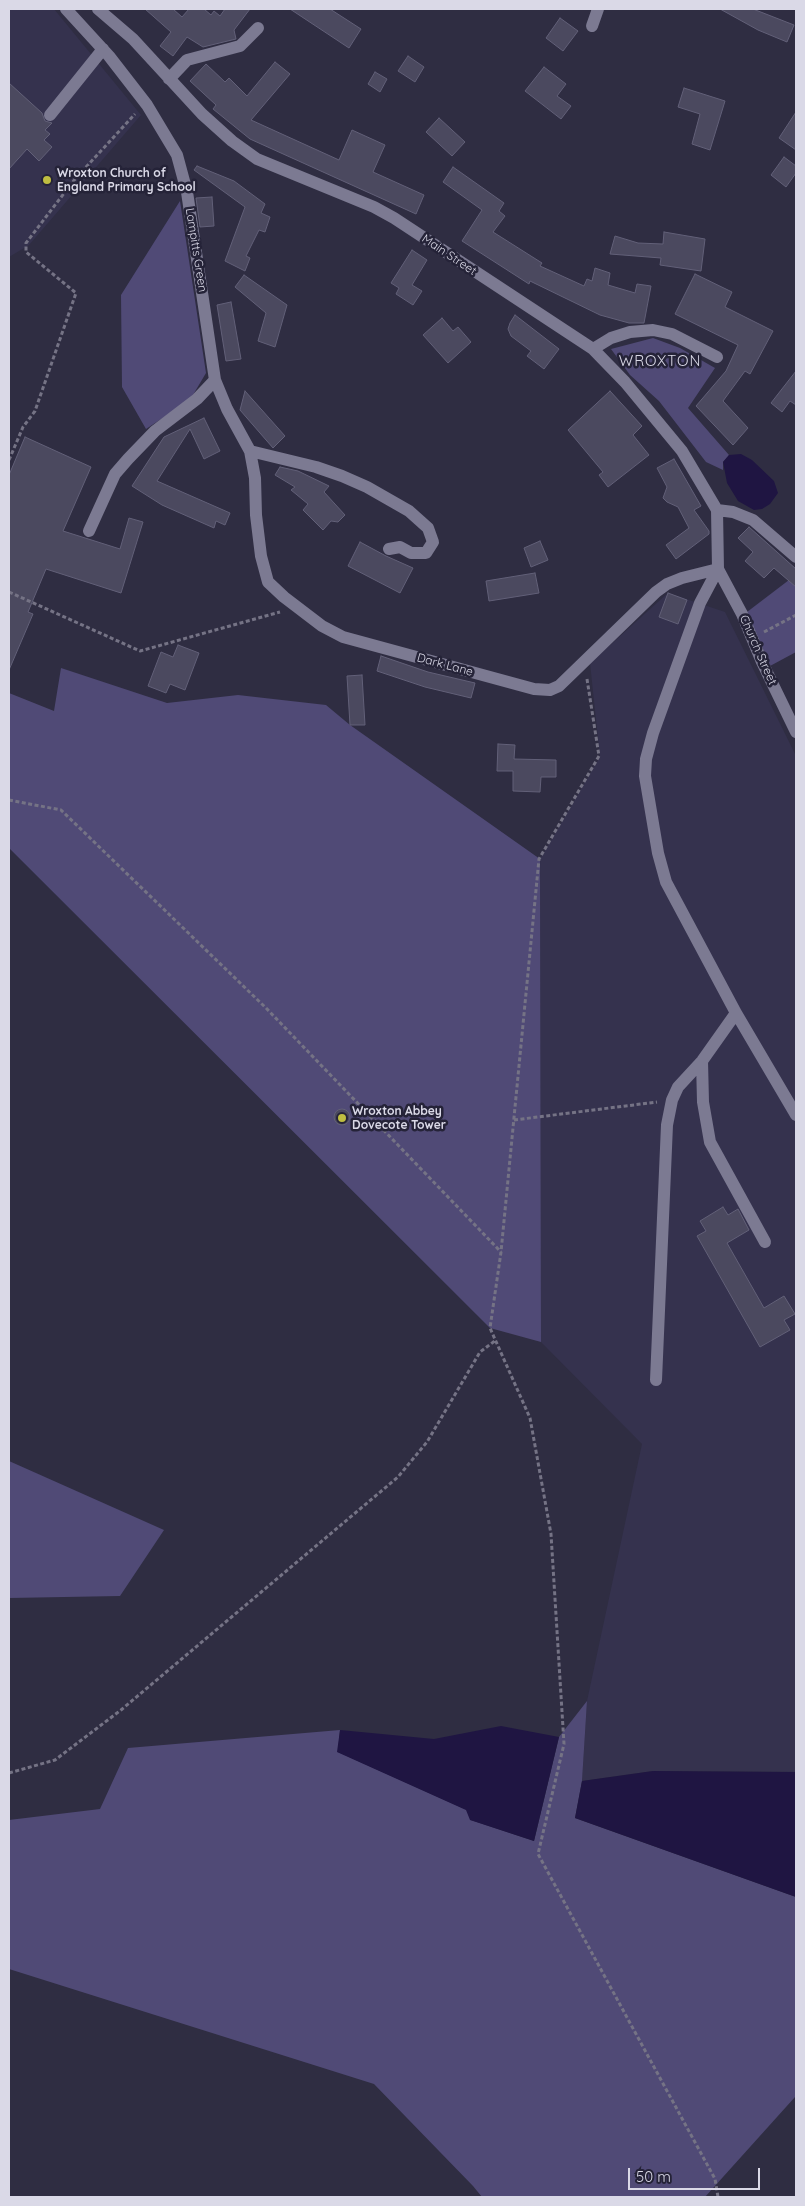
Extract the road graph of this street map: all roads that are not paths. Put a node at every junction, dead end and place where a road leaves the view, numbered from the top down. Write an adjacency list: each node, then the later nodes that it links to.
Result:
1 (66, 9): 6 (street, Lampitts Green)
2 (98, 9): 7 (street, Main Street)
3 (598, 9): 4 (street)
4 (592, 26)
5 (258, 28): 7 (street)
6 (103, 49): 8 (street); 11 (street, Lampitts Green)
7 (169, 79): 9 (street, Main Street)
8 (50, 115)
9 (593, 349): 10 (street); 13 (street, Main Street)
10 (717, 357)
11 (216, 380): 12 (street, Lampitts Green); 14 (street)
12 (251, 457): 15 (street); 17 (street, Dark Lane)
13 (717, 510): 16 (street); 17 (street, Main Street)
14 (89, 531)
15 (389, 549)
16 (796, 557)
17 (718, 569): 18 (street, Church Street); 19 (street)
18 (796, 732)
19 (736, 1013): 20 (street); 21 (street)
20 (702, 1061): 22 (street); 23 (street)
21 (796, 1115)
22 (765, 1242)
23 (656, 1380)

